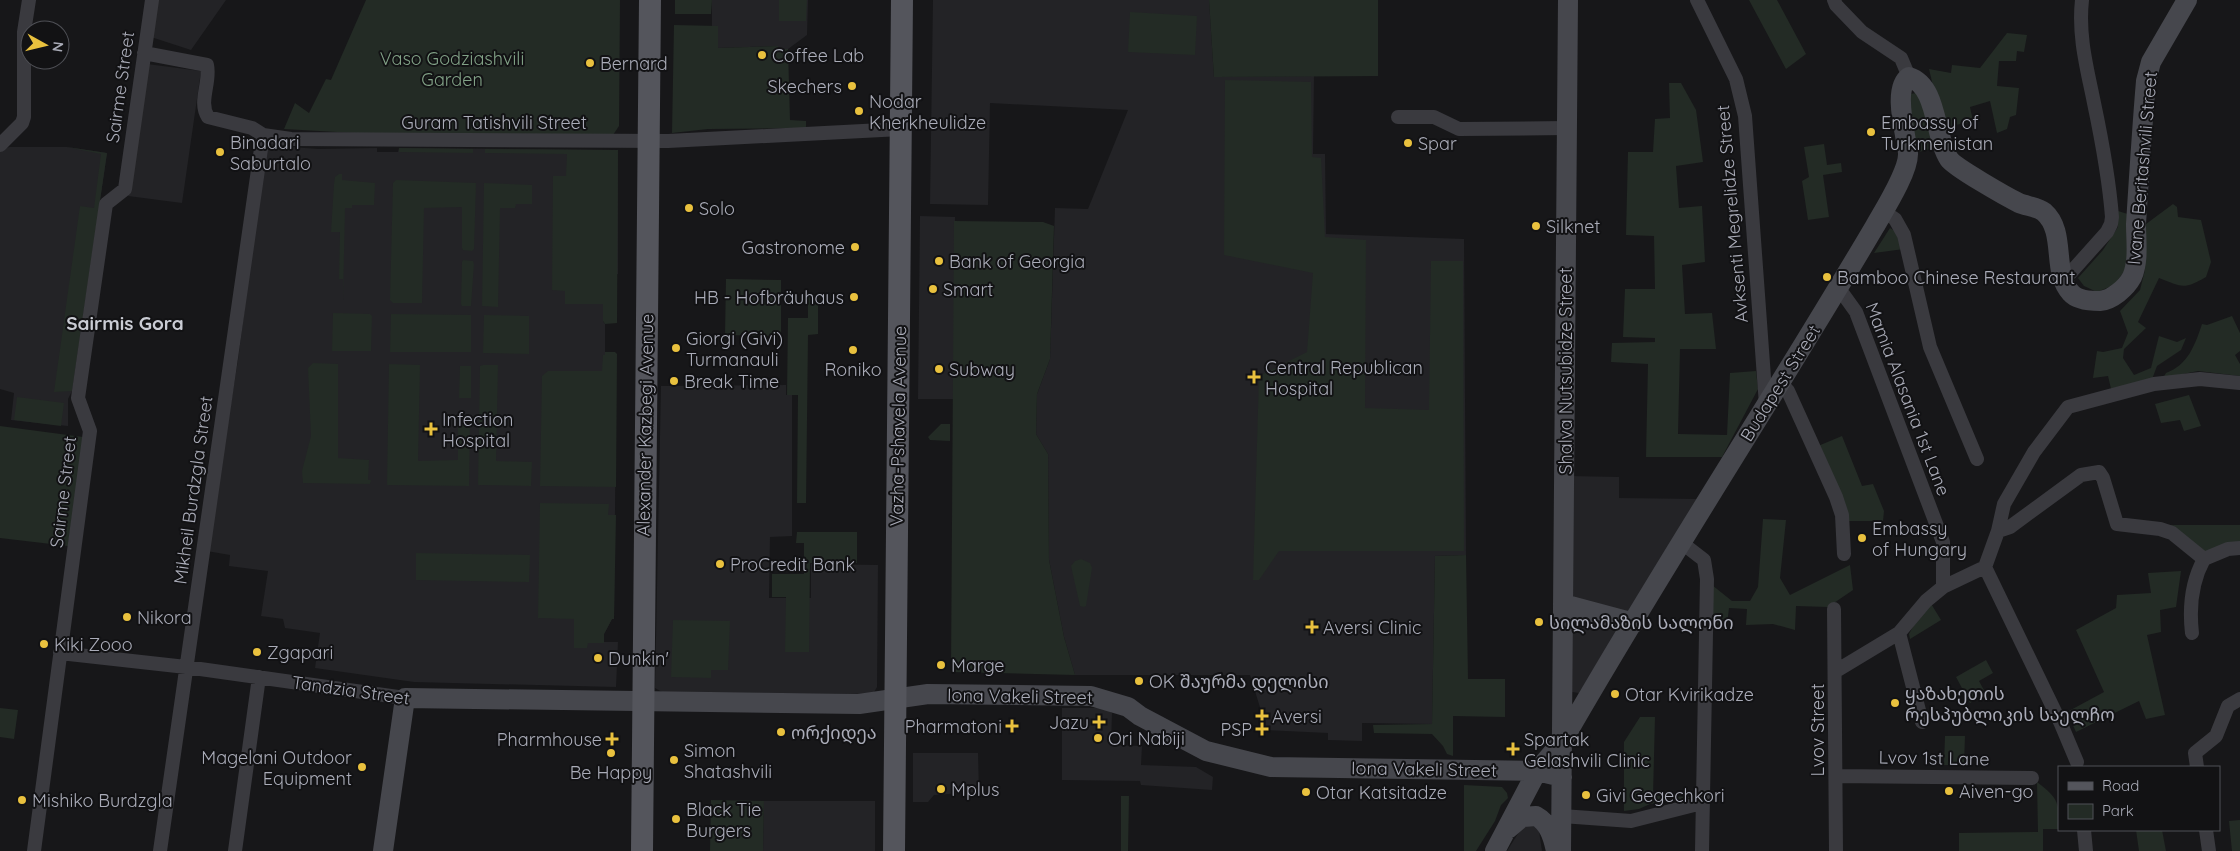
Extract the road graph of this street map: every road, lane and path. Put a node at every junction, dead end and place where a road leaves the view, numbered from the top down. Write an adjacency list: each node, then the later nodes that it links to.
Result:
1 (29, 0): 17 (street)
2 (152, 0): 10 (street, Sairme Street)
3 (650, 0): 16 (main road, Alexander Kazbegi Avenue)
4 (902, 0): 14 (main road, Vazha-Pshavela Avenue)
5 (1568, 0): 13 (main road, Shalva Nutsubidze Street)
6 (1697, 0): 23 (street, Avksenti Megrelidze Street)
7 (1834, 0): 11 (street)
8 (2082, 0): 19 (street)
9 (2187, 0): 19 (main road, Ivane Beritashvili Street)
10 (144, 52): 15 (street, Guram Tatishvili Street); 37 (street, Sairme Street)
11 (1909, 77): 18 (main road, Budapest Street); 19 (main road)
12 (1398, 117): 13 (street)
13 (1567, 128): 32 (main road, Shalva Nutsubidze Street)
14 (901, 129): 16 (street, Guram Tatishvili Street); 42 (main road, Vazha-Pshavela Avenue)
15 (263, 135): 16 (street, Guram Tatishvili Street); 38 (street, Mikheil Burdzgla Street)
16 (647, 141): 44 (main road, Alexander Kazbegi Avenue)
17 (0, 145)
18 (1883, 211): 20 (main road, Budapest Street); 24 (street)
19 (2064, 280)
20 (1838, 287): 21 (main road, Budapest Street); 31 (street, Mamia Alasania 1st Lane)
21 (1780, 382): 23 (main road, Budapest Street); 28 (street)
22 (2240, 383): 25 (street)
23 (1766, 405): 26 (main road, Budapest Street)
24 (1977, 459)
25 (1998, 531): 29 (street); 30 (street)
26 (1682, 543): 34 (main road, Budapest Street); 53 (street)
27 (2240, 548): 29 (street)
28 (1844, 554)
29 (2204, 559): 36 (street)
30 (1985, 566): 31 (street); 47 (street)
31 (1943, 587): 35 (street)
32 (1563, 604): 34 (main road); 46 (main road, Shalva Nutsubidze Street)
33 (1834, 609): 39 (street, Lvov Street)
34 (1634, 623): 46 (main road, Budapest Street)
35 (1899, 632): 39 (street); 45 (street)
36 (2192, 633)
37 (60, 652): 38 (street, Tandzia Street); 58 (street, Sairme Street)
38 (186, 667): 40 (street, Tandzia Street); 59 (street, Mikheil Burdzgla Street)
39 (1836, 672): 50 (street, Lvov Street)
40 (259, 677): 41 (street, Tandzia Street); 60 (street)
41 (405, 698): 44 (main road, Tandzia Street); 61 (main road)
42 (895, 699): 44 (main road, Iona Vakeli Street); 49 (main road, Iona Vakeli Street); 63 (main road, Vazha-Pshavela Avenue)
43 (2240, 699): 48 (street)
44 (642, 702): 62 (main road, Alexander Kazbegi Avenue)
45 (1922, 722)
46 (1562, 742): 49 (main road, Budapest Street); 51 (main road, Shalva Nutsubidze Street)
47 (2077, 762)
48 (2197, 766)
49 (1537, 771): 51 (main road, Iona Vakeli Street); 57 (main road, Budapest Street)
50 (1836, 776): 52 (street, Lvov 1st Lane); 68 (street, Lvov Street)
51 (1562, 778): 54 (main road, Shalva Nutsubidze Street)
52 (2032, 778)
53 (1702, 803): 54 (street); 67 (street)
54 (1562, 816): 66 (main road, Shalva Nutsubidze Street)
55 (2084, 831): 69 (street)
56 (2206, 831): 70 (street)
57 (1506, 832): 64 (main road, Budapest Street); 65 (main road)
58 (34, 851)
59 (160, 851)
60 (235, 851)
61 (383, 851)
62 (642, 851)
63 (894, 851)
64 (1495, 851)
65 (1556, 851)
66 (1561, 851)
67 (1702, 851)
68 (1836, 851)
69 (2086, 851)
70 (2209, 851)

